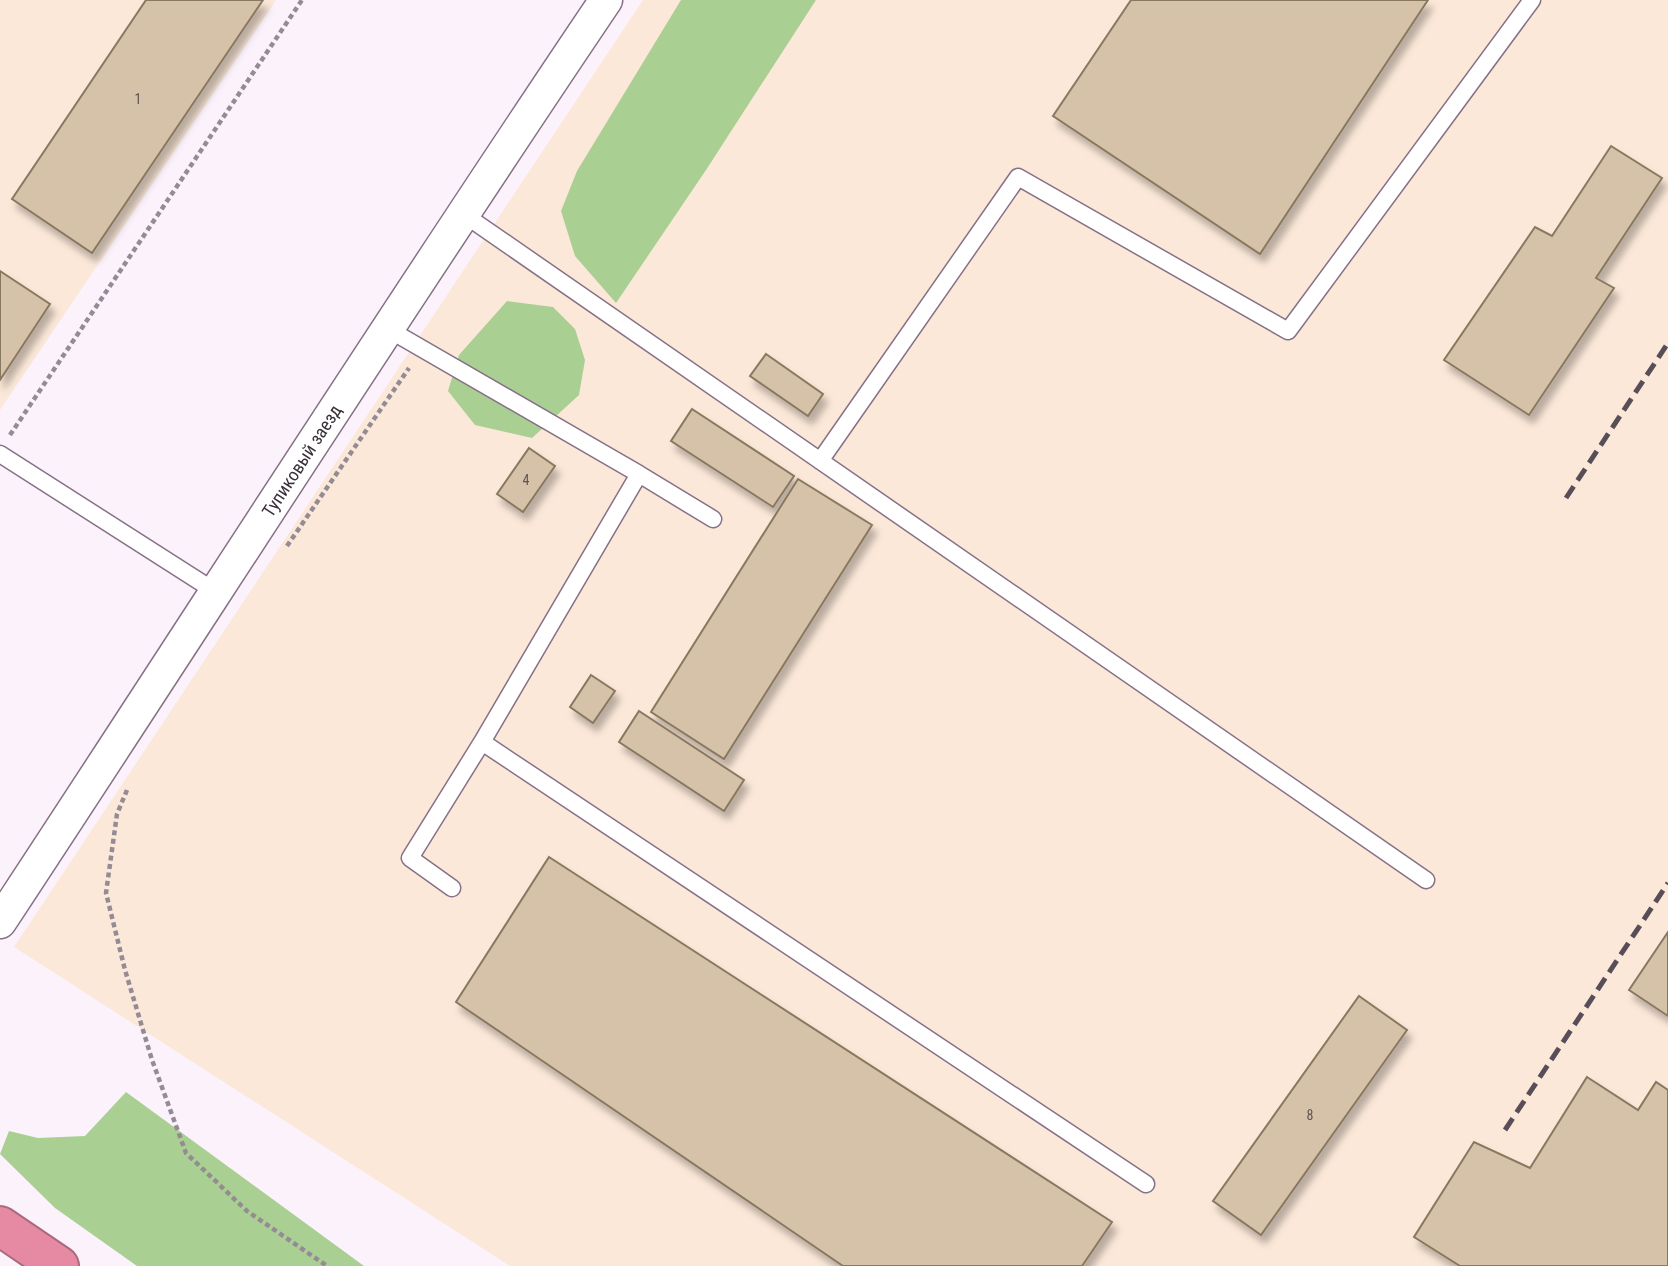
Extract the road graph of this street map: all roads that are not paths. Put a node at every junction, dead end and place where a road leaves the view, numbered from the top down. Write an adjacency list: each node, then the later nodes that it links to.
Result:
1 (606, 0): 3 (street, Тупиковый заезд)
2 (1532, 0): 6 (lane)
3 (462, 213): 4 (street, Тупиковый заезд); 6 (lane)
4 (388, 329): 7 (lane); 9 (street, Тупиковый заезд)
5 (0, 454): 9 (lane)
6 (820, 461): 11 (lane)
7 (639, 474): 8 (lane); 10 (lane)
8 (713, 519)
9 (216, 592): 13 (street, Тупиковый заезд)
10 (482, 742): 12 (lane); 14 (lane)
11 (1426, 880)
12 (452, 888)
13 (0, 922)
14 (1146, 1184)
15 (0, 1226): 16 (highway)
16 (59, 1266)

